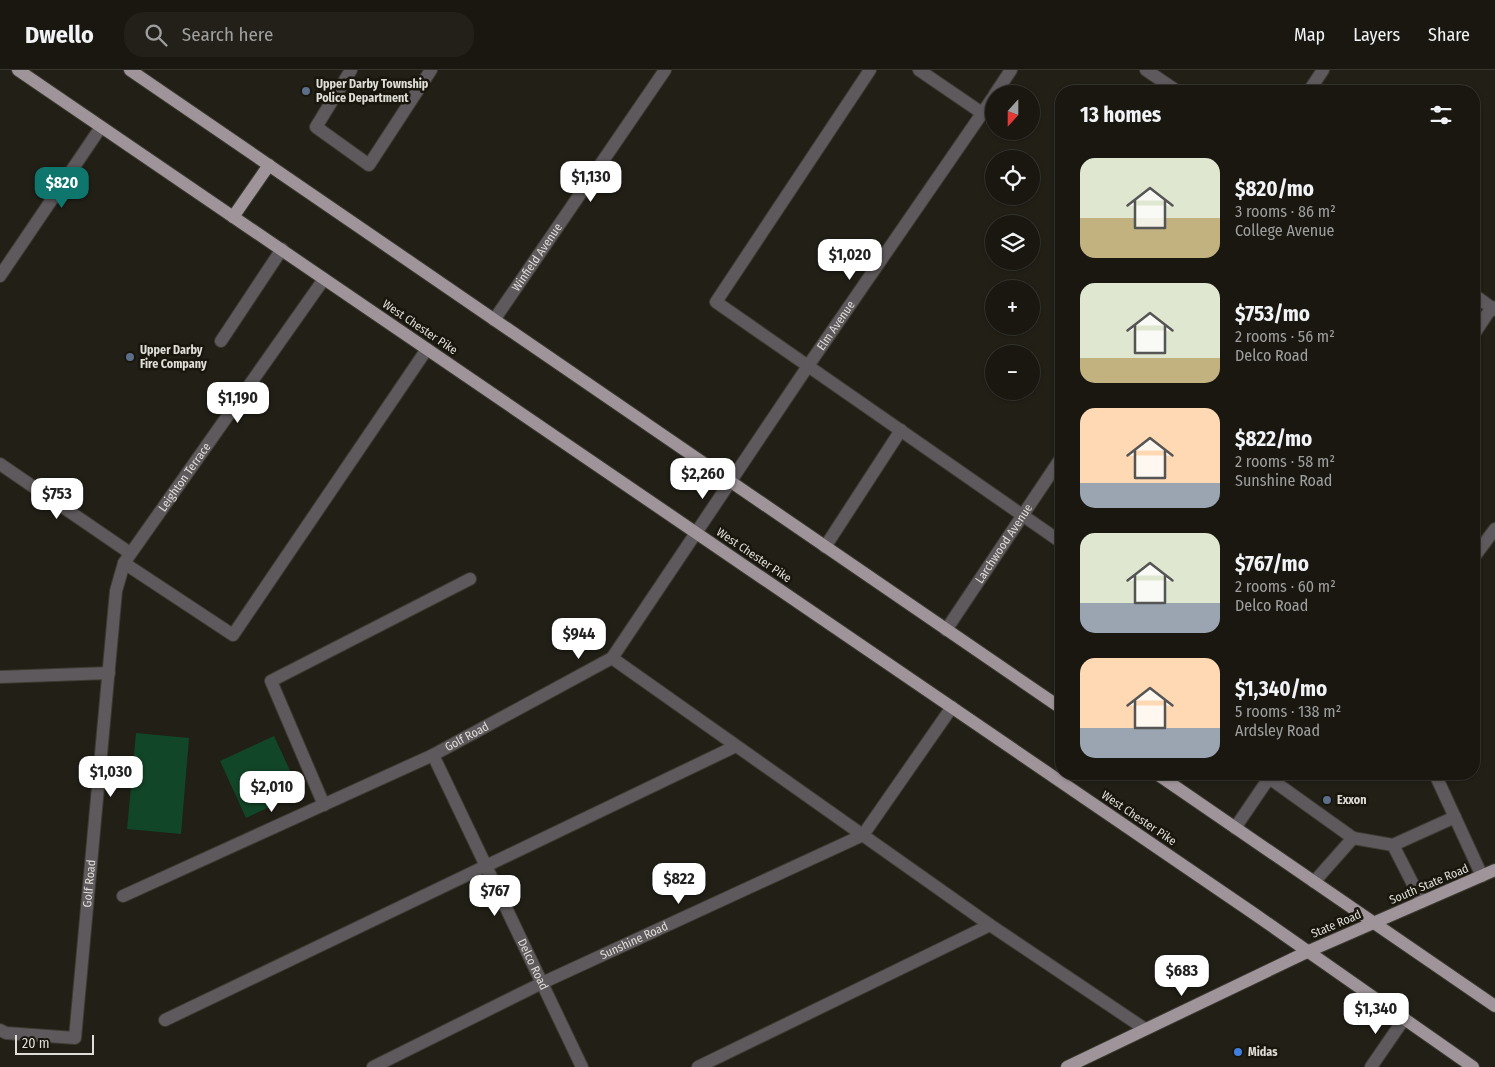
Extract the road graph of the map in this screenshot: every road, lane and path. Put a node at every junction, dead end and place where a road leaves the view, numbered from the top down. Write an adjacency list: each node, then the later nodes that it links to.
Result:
1 (18, 70): 16 (main road, West Chester Pike)
2 (130, 70): 17 (main road)
3 (351, 70): 4 (street)
4 (431, 70)
5 (665, 70): 24 (street, Winfield Avenue)
6 (870, 70): 28 (street)
7 (920, 70): 15 (street)
8 (1011, 70): 11 (street, Elm Avenue)
9 (1146, 70): 12 (street)
10 (1323, 70): 13 (street)
11 (1001, 85)
12 (1168, 85)
13 (1313, 85)
14 (985, 108): 15 (street, Elm Avenue)
15 (982, 113): 28 (street, Elm Avenue)
16 (101, 127): 18 (main road, West Chester Pike); 20 (street)
17 (268, 165): 18 (main road); 24 (main road)
18 (233, 216): 19 (main road, West Chester Pike)
19 (282, 249): 21 (main road, West Chester Pike); 26 (street)
20 (0, 276)
21 (324, 279): 27 (main road, West Chester Pike); 39 (street, Leighton Terrace)
22 (1480, 299): 23 (street)
23 (1494, 308): 25 (street)
24 (494, 320): 32 (main road)
25 (1480, 326)
26 (221, 341)
27 (427, 349): 35 (main road, West Chester Pike); 39 (street)
28 (808, 366): 29 (street); 32 (street, Elm Avenue)
29 (901, 430): 33 (street); 37 (street)
30 (0, 464): 39 (street)
31 (1055, 467): 33 (street, Larchwood Avenue)
32 (731, 482): 35 (street, Golf Road); 37 (main road)
33 (1023, 515): 36 (street); 41 (street, Larchwood Avenue)
34 (1495, 529): 38 (street)
35 (697, 533): 42 (street, Golf Road); 46 (main road, West Chester Pike)
36 (1055, 538)
37 (825, 546): 41 (main road)
38 (1480, 549)
39 (127, 558): 43 (street, Golf Road)
40 (470, 579): 55 (street)
41 (946, 630): 45 (main road)
42 (612, 658): 47 (street); 48 (street, Golf Road)
43 (109, 673): 44 (street); 75 (street, Golf Road)
44 (0, 676)
45 (1055, 704)
46 (952, 707): 49 (main road, West Chester Pike); 58 (street)
47 (736, 746): 58 (street); 61 (street)
48 (433, 755): 55 (street, Golf Road); 61 (street, Delco Road)
49 (1055, 778)
50 (1059, 780): 69 (main road, West Chester Pike)
51 (1169, 780): 57 (main road)
52 (1268, 780): 57 (street)
53 (1272, 780): 59 (street)
54 (1438, 780): 56 (street)
55 (324, 805): 65 (street, Golf Road)
56 (1455, 817): 60 (street); 63 (street)
57 (1235, 828): 64 (main road)
58 (864, 835): 68 (street); 70 (street, Sunshine Road)
59 (1353, 838): 60 (street); 64 (street)
60 (1393, 845): 66 (street)
61 (486, 866): 70 (street, Delco Road); 73 (street)
62 (1495, 870): 63 (main road, South State Road)
63 (1482, 876): 66 (main road, South State Road)
64 (1314, 882): 67 (main road)
65 (123, 896)
66 (1422, 902): 67 (main road, South State Road)
67 (1374, 923): 69 (main road, State Road); 71 (main road)
68 (990, 925): 74 (street); 78 (street)
69 (1308, 951): 72 (main road, West Chester Pike); 74 (main road, State Road)
70 (542, 983): 76 (street, Sunshine Road); 77 (street, Delco Road)
71 (1495, 1006)
72 (1404, 1019): 80 (street); 81 (main road, West Chester Pike)
73 (165, 1020)
74 (1145, 1029): 79 (main road, State Road)
75 (0, 1030)
76 (373, 1067)
77 (582, 1067)
78 (698, 1067)
79 (1067, 1067)
80 (1371, 1067)
81 (1472, 1067)

